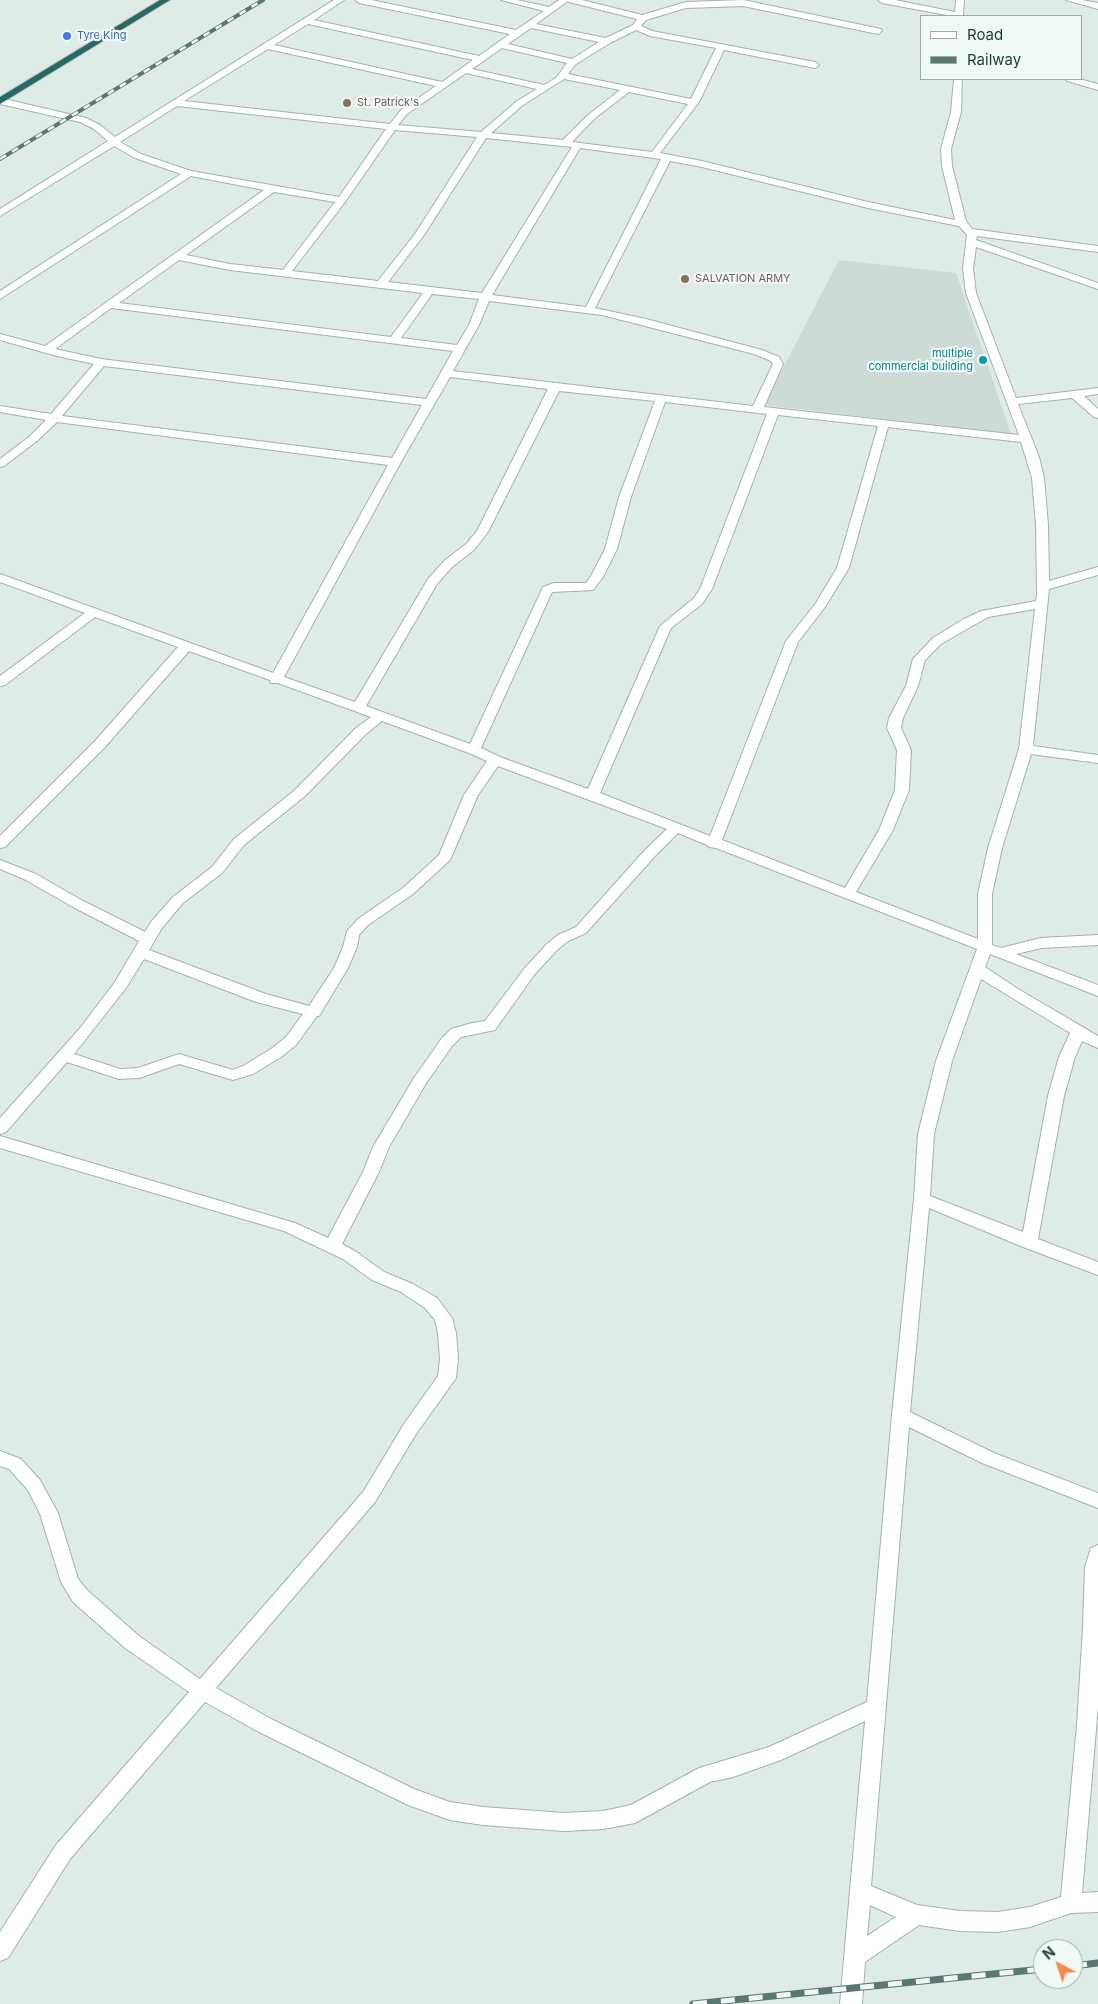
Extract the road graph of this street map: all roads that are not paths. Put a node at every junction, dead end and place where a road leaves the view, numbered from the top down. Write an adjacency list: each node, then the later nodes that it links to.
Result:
1 (166, 0): 38 (highway)
2 (340, 0): 18 (street)
3 (359, 0): 22 (street)
4 (506, 0): 15 (street)
5 (565, 0): 15 (street)
6 (572, 0): 19 (street)
7 (661, 0): 14 (street)
8 (882, 0): 16 (street)
9 (960, 0): 17 (street)
10 (1070, 0): 13 (street)
11 (713, 1): 12 (street); 14 (street)
12 (767, 3): 21 (street)
13 (1098, 6)
14 (673, 7): 19 (street)
15 (551, 10): 20 (street)
16 (954, 15)
17 (959, 15)
18 (307, 20): 25 (street); 27 (street)
19 (640, 22): 23 (street); 26 (street)
20 (530, 25): 22 (street); 23 (street)
21 (878, 31)
22 (518, 33): 24 (street)
23 (607, 41): 28 (street)
24 (501, 45): 27 (street); 28 (street)
25 (265, 46): 34 (street); 40 (street)
26 (721, 46): 29 (street); 39 (street)
27 (481, 59): 30 (street)
28 (573, 62): 31 (street)
29 (815, 65)
30 (466, 70): 34 (street); 36 (street)
31 (563, 76): 36 (street); 37 (street)
32 (958, 80): 52 (street)
33 (1074, 80): 35 (street)
34 (444, 85): 41 (street)
35 (1098, 87)
36 (544, 88): 42 (street)
37 (628, 88): 39 (street); 44 (street)
38 (0, 101): 43 (street)
39 (694, 102): 46 (street)
40 (174, 103): 41 (street); 43 (street)
41 (390, 127): 42 (street); 50 (street)
42 (483, 135): 44 (street); 56 (street)
43 (114, 140): 48 (street); 51 (street)
44 (565, 144): 45 (street)
45 (577, 146): 46 (street); 60 (street)
46 (654, 155): 47 (street)
47 (667, 157): 52 (street); 62 (street)
48 (189, 173): 49 (street); 59 (street)
49 (272, 189): 50 (street); 54 (street)
50 (342, 200): 55 (street)
51 (0, 213)
52 (968, 233): 53 (street); 57 (street); 73 (street)
53 (1098, 249)
54 (179, 257): 55 (street); 61 (street)
55 (286, 274): 56 (street)
56 (381, 284): 58 (street)
57 (1098, 286)
58 (430, 290): 60 (street); 64 (street)
59 (0, 296)
60 (485, 297): 62 (street); 65 (street)
61 (111, 305): 64 (street); 66 (street)
62 (589, 310): 76 (street)
63 (0, 338): 66 (street)
64 (394, 340): 65 (street)
65 (460, 349): 68 (street)
66 (46, 350): 67 (street)
67 (102, 362): 74 (street); 79 (street)
68 (448, 373): 69 (street); 74 (street)
69 (555, 387): 72 (street); 92 (street)
70 (1098, 391): 71 (street)
71 (1076, 395): 73 (street); 78 (street)
72 (661, 399): 76 (street); 95 (street)
73 (1011, 402): 81 (street)
74 (429, 403): 82 (street)
75 (0, 409): 79 (street)
76 (757, 409): 77 (street)
77 (774, 411): 80 (street); 98 (street)
78 (1098, 415)
79 (54, 418): 82 (street); 83 (street)
80 (884, 423): 81 (street); 101 (street)
81 (1026, 439): 86 (street)
82 (395, 462): 90 (street)
83 (0, 464)
84 (1098, 571): 86 (street)
85 (0, 578): 88 (street)
86 (1043, 587): 87 (street)
87 (1042, 604): 94 (street); 103 (street)
88 (94, 612): 89 (street); 91 (street)
89 (186, 646): 90 (street); 100 (street)
90 (276, 680): 92 (street)
91 (0, 682)
92 (358, 708): 93 (street)
93 (381, 716): 95 (street); 105 (street)
94 (1026, 749): 96 (street); 106 (street)
95 (474, 750): 97 (street)
96 (1098, 759)
97 (495, 760): 98 (street); 110 (street)
98 (592, 795): 99 (street)
99 (675, 828): 101 (street); 118 (street)
100 (0, 844)
101 (714, 844): 103 (street)
102 (0, 864): 105 (street)
103 (848, 894): 106 (street)
104 (1098, 940): 107 (street)
105 (144, 946): 110 (street); 113 (street)
106 (985, 947): 107 (street); 108 (street)
107 (1000, 953): 109 (street)
108 (977, 969): 111 (street); 116 (street)
109 (1098, 992)
110 (314, 1012): 113 (street)
111 (1079, 1031): 112 (street); 117 (street)
112 (1098, 1043)
113 (64, 1056): 114 (street)
114 (0, 1128)
115 (0, 1142): 118 (street)
116 (922, 1200): 117 (street); 120 (street)
117 (1029, 1242): 119 (street)
118 (332, 1247): 124 (street)
119 (1098, 1269)
120 (901, 1415): 122 (street); 125 (street)
121 (0, 1458): 124 (street)
122 (1098, 1501)
123 (1098, 1553): 128 (street)
124 (203, 1691): 125 (street); 130 (street)
125 (876, 1707): 126 (street)
126 (862, 1892): 129 (street); 131 (street)
127 (1098, 1902): 128 (street)
128 (1071, 1903): 129 (street)
129 (916, 1914): 131 (street)
130 (0, 1951)
131 (857, 1955): 132 (street)
132 (851, 2004)

